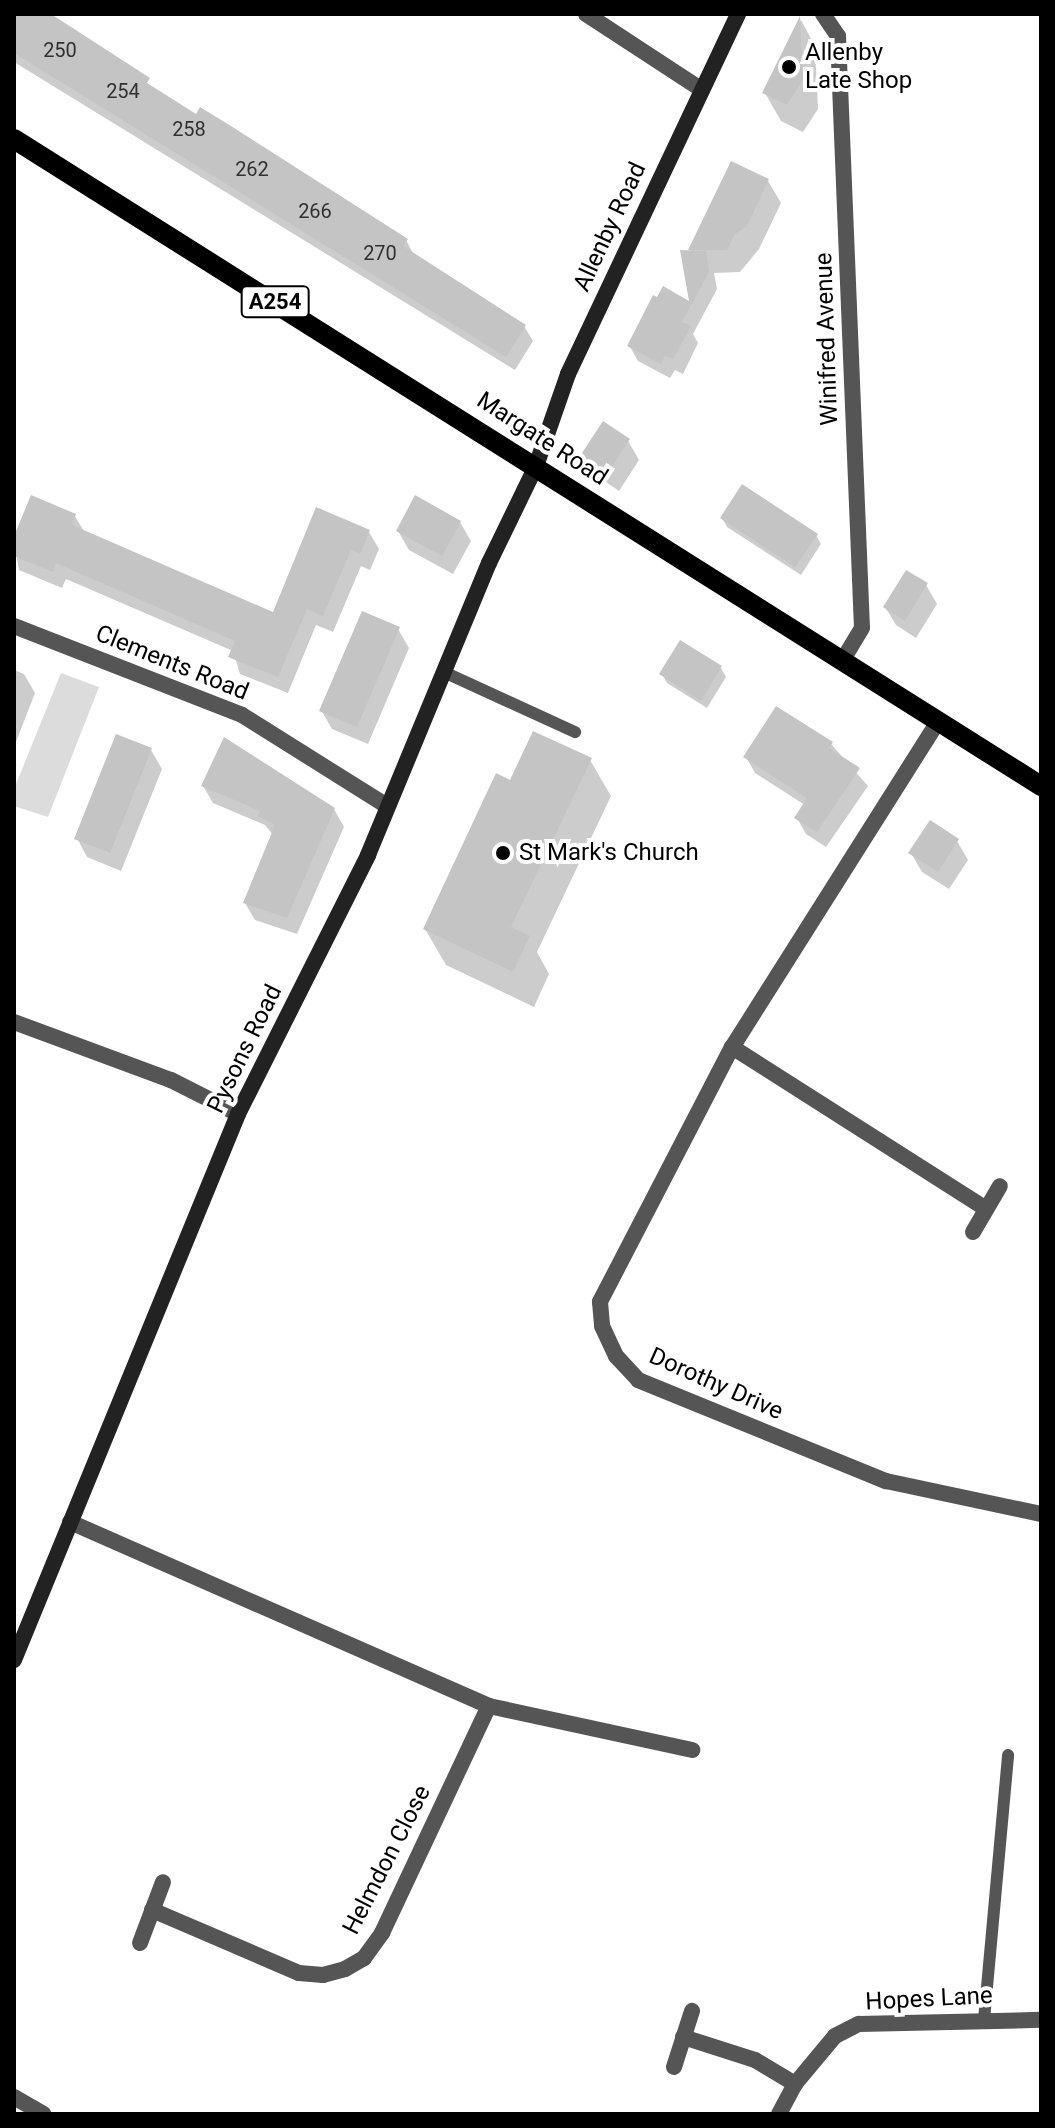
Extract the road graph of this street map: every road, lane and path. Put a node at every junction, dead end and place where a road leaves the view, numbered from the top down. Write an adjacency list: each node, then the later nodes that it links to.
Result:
1 (586, 14): 4 (street)
2 (738, 14): 4 (street, Allenby Road)
3 (823, 14): 8 (street, Winifred Avenue)
4 (699, 88): 6 (street, Allenby Road)
5 (14, 139): 6 (main road, Margate Road / A254)
6 (536, 466): 8 (main road, Margate Road / A254); 9 (street, Pysons Road)
7 (14, 626): 13 (street, Clements Road)
8 (842, 661): 10 (main road, Margate Road / A254)
9 (446, 673): 11 (lane); 13 (street, Pysons Road)
10 (939, 720): 12 (main road, Margate Road / A254); 15 (street, Dorothy Drive)
11 (575, 732)
12 (1041, 786)
13 (387, 806): 16 (street, Pysons Road)
14 (14, 1022): 16 (street)
15 (732, 1047): 18 (street); 20 (street, Dorothy Drive)
16 (238, 1114): 21 (street, Pysons Road)
17 (1000, 1186): 18 (street)
18 (986, 1209): 19 (street)
19 (973, 1232)
20 (1041, 1514)
21 (70, 1522): 22 (street, Pysons Road); 23 (street)
22 (14, 1660)
23 (489, 1706): 24 (street); 27 (street, Helmdon Close)
24 (692, 1750)
25 (1008, 1755): 30 (lane)
26 (163, 1882): 27 (street)
27 (152, 1910): 28 (street)
28 (140, 1943)
29 (692, 2011): 32 (street)
30 (984, 2020): 31 (street, Hopes Lane); 34 (street, Hopes Lane)
31 (1041, 2020)
32 (683, 2037): 33 (street); 34 (street)
33 (674, 2067)
34 (795, 2084): 37 (street, Hopes Lane)
35 (14, 2097): 36 (street)
36 (44, 2114)
37 (779, 2114)

